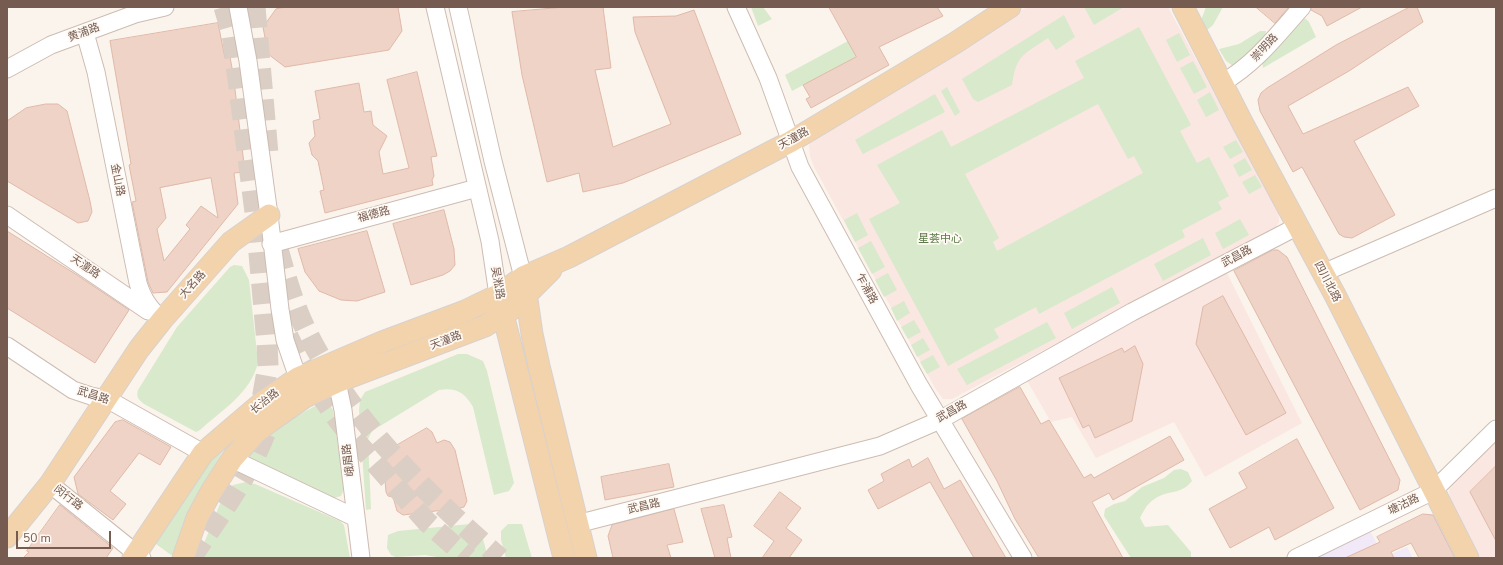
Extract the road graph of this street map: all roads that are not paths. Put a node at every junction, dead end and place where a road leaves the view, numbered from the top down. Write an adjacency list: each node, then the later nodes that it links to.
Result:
1 (165, 7): 9 (street, 黄浦路)
2 (238, 7): 16 (street)
3 (435, 7): 13 (street, 吴淞路)
4 (458, 7): 20 (street)
5 (736, 7): 12 (street, 乍浦路)
6 (1010, 7): 12 (main road, 天潼路)
7 (1302, 7): 11 (street, 崇明路)
8 (1184, 8): 11 (main road, 四川北路)
9 (85, 33): 10 (street, 黄浦路); 22 (street, 金山路)
10 (7, 69)
11 (1222, 83): 17 (main road, 四川北路)
12 (790, 142): 20 (main road, 天潼路); 28 (street, 乍浦路)
13 (477, 188): 18 (street, 福德路); 21 (street, 吴淞路)
14 (1496, 198): 19 (street)
15 (7, 215): 22 (street, 天潼路)
16 (269, 215): 18 (street); 22 (main road, 大名路)
17 (1298, 226): 19 (main road, 四川北路); 28 (street, 武昌路)
18 (271, 244): 25 (street)
19 (1323, 273): 33 (main road, 四川北路)
20 (525, 286): 21 (main road, 天潼路); 35 (main road)
21 (500, 305): 24 (main road, 天潼路); 40 (main road, 吴淞路)
22 (162, 320): 27 (main road, 大名路)
23 (7, 346): 27 (street, 武昌路)
24 (333, 372): 25 (main road, 天潼路); 26 (main road, 天潼路); 34 (street, 峨眉路)
25 (298, 378): 26 (main road); 30 (main road, 长治路)
26 (305, 397): 31 (main road, 长治路)
27 (107, 398): 30 (street, 武昌路); 32 (main road, 大名路)
28 (940, 420): 35 (street, 武昌路); 42 (street, 乍浦路)
29 (1496, 429): 33 (street, 塘沽路)
30 (203, 453): 37 (main road, 长治路)
31 (232, 459): 34 (street); 38 (main road, 长治路)
32 (50, 484): 36 (main road, 大名路); 37 (street, 闵行路)
33 (1433, 491): 43 (street, 塘沽路); 44 (main road, 四川北路)
34 (356, 518): 39 (street, 峨眉路)
35 (577, 524): 41 (main road)
36 (7, 537)
37 (137, 556)
38 (183, 558)
39 (361, 558)
40 (564, 558)
41 (586, 558)
42 (1023, 558)
43 (1296, 558)
44 (1468, 558)

